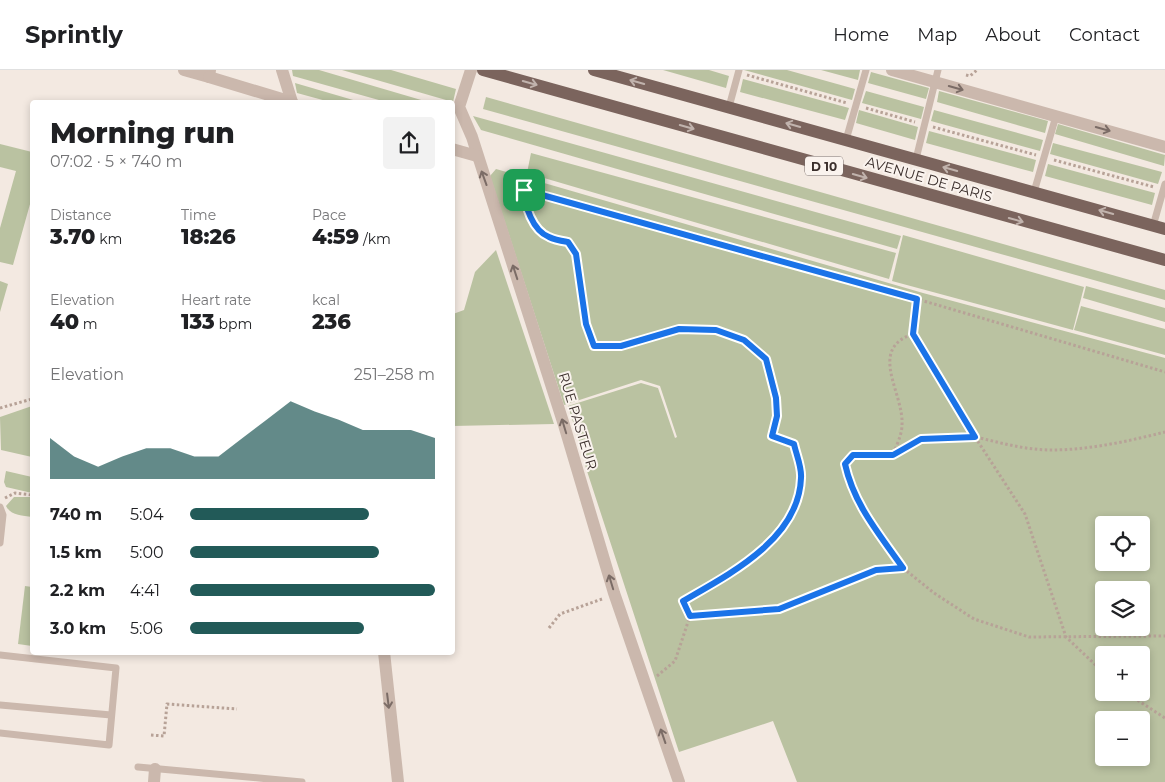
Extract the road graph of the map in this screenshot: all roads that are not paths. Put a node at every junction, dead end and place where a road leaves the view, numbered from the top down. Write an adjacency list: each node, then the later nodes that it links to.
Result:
1 (184, 70): 9 (street)
2 (282, 70): 12 (street)
3 (471, 70): 18 (street, RUE PASTEUR)
4 (483, 70): 23 (main road, AVENUE DE PARIS / D 10, one-way to 23)
5 (594, 70): 13 (main road, AVENUE DE PARIS / D 10, one-way to 5)
6 (866, 70): 15 (lane)
7 (892, 70): 10 (street)
8 (739, 72): 13 (lane)
9 (209, 73): 11 (street)
10 (936, 76): 14 (street, one-way to 14); 19 (lane)
11 (285, 100)
12 (291, 100)
13 (729, 107): 15 (main road, AVENUE DE PARIS / D 10, one-way to 13)
14 (1056, 116): 16 (street, one-way to 16); 21 (lane)
15 (846, 140): 19 (main road, AVENUE DE PARIS / D 10)
16 (1165, 147)
17 (455, 150): 18 (street)
18 (477, 156): 36 (street, RUE PASTEUR, one-way to 18)
19 (916, 159): 21 (main road, AVENUE DE PARIS / D 10, one-way to 19)
20 (1164, 187): 22 (lane)
21 (1034, 192): 22 (main road, AVENUE DE PARIS / D 10, one-way to 21)
22 (1159, 227)
23 (1165, 260)
24 (0, 507): 25 (lane)
25 (0, 543)
26 (0, 655): 29 (lane)
27 (384, 655): 35 (street, one-way to 35)
28 (0, 705): 29 (lane)
29 (111, 715): 30 (lane)
30 (0, 733)
31 (138, 767): 32 (lane)
32 (155, 768): 33 (street); 34 (lane)
33 (154, 782)
34 (302, 782)
35 (398, 782)
36 (679, 782)

